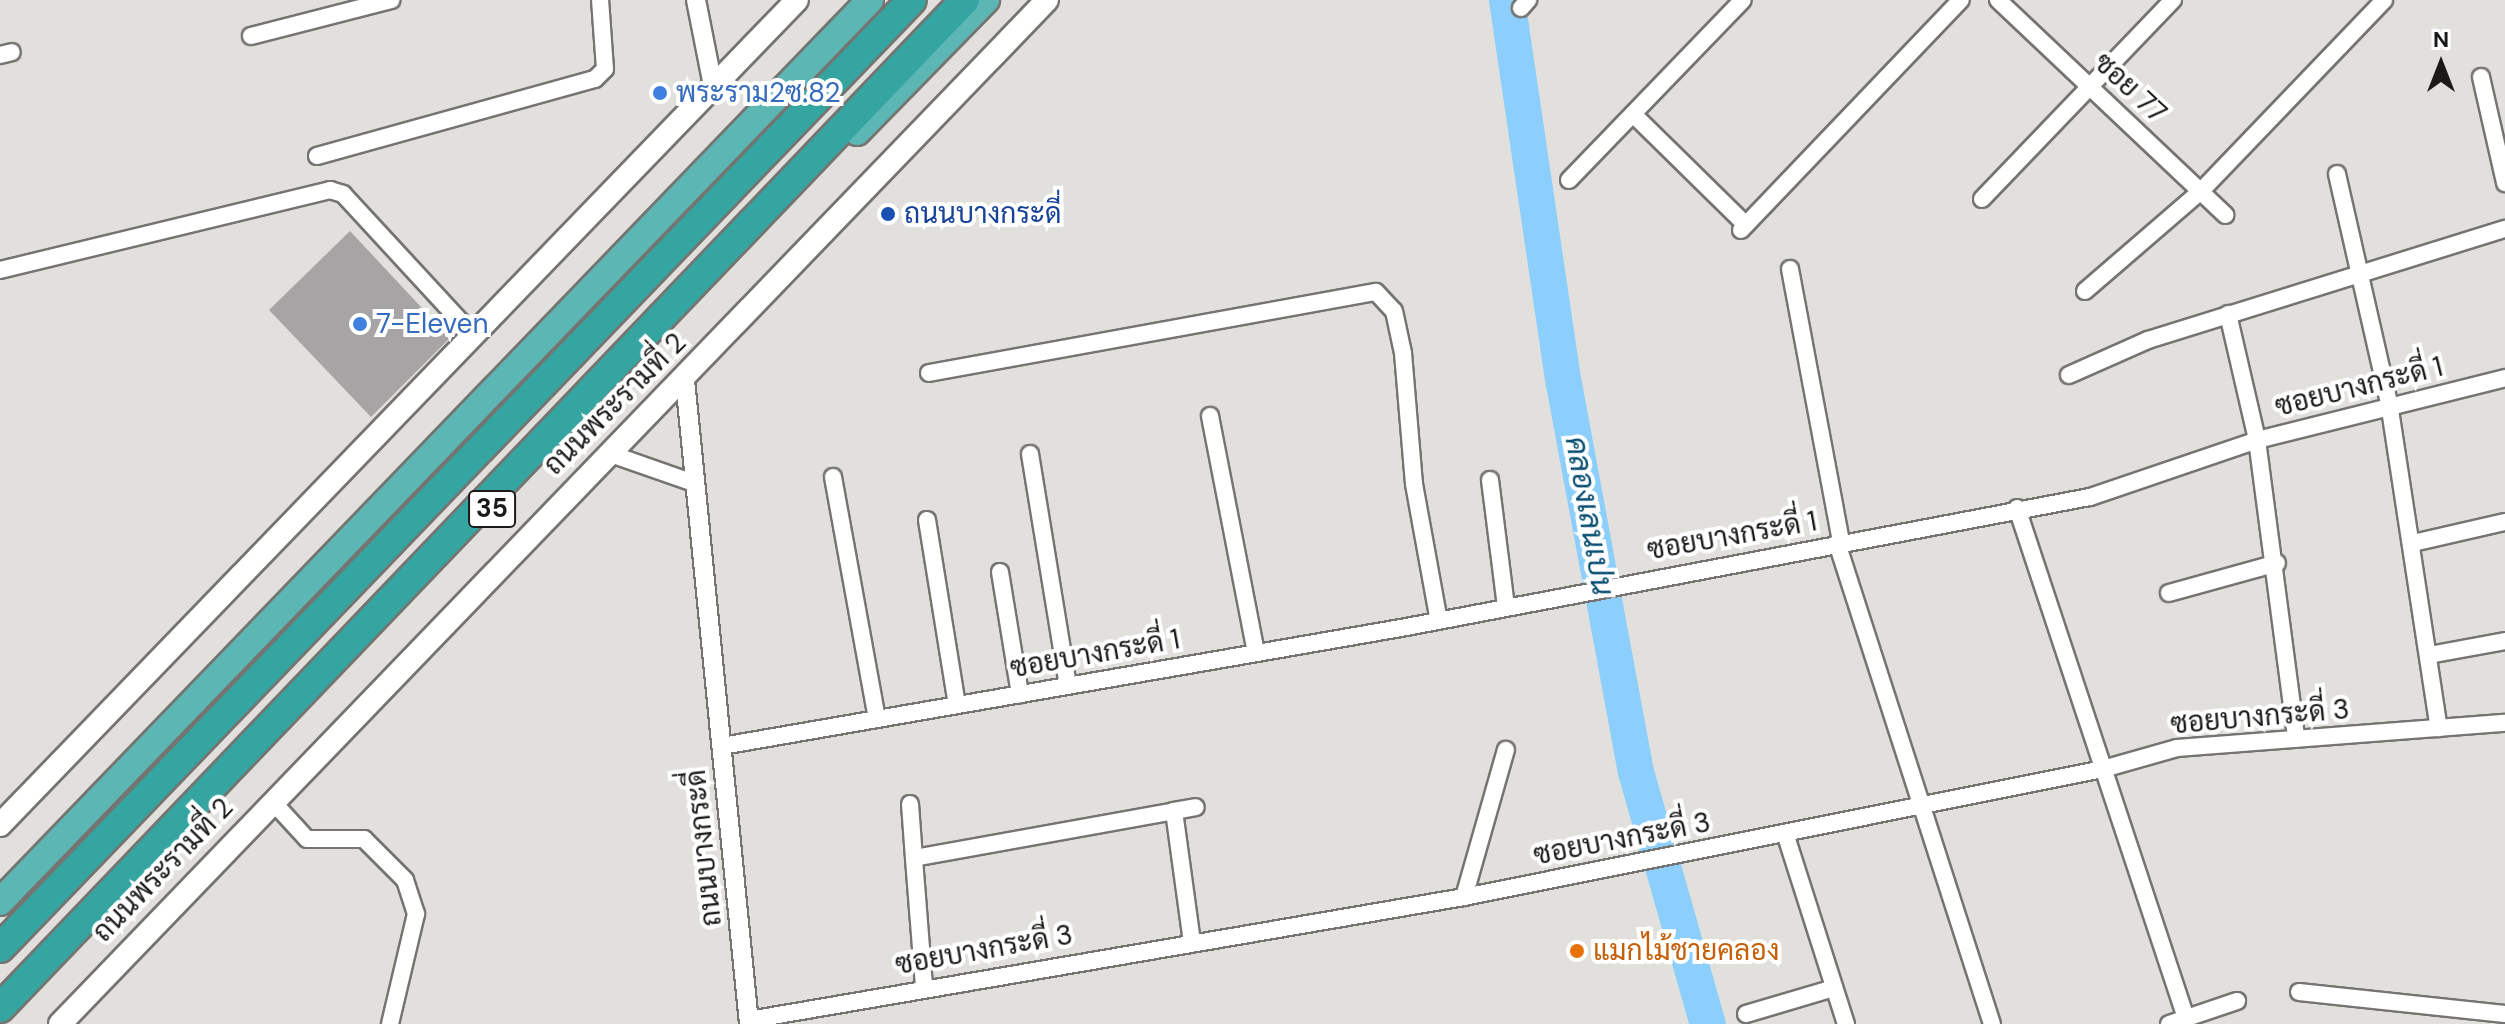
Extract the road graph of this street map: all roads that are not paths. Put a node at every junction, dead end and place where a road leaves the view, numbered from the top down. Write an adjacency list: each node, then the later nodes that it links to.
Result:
1 (391, 0): 15 (street)
2 (600, 0): 20 (street)
3 (696, 0): 17 (street)
4 (797, 0): 17 (main road)
5 (870, 0): 78 (highway)
6 (912, 0): 80 (highway)
7 (965, 0): 85 (highway)
8 (986, 0): 89 (highway, ถนนพระรามที่ 2 / 35)
9 (1047, 0): 37 (main road, ถนนพระรามที่ 2 / 35)
10 (1743, 0): 19 (street)
11 (1961, 0): 19 (street)
12 (1998, 0): 18 (street, ซอย 77)
13 (2173, 0): 18 (street)
14 (2384, 0): 24 (street)
15 (251, 36)
16 (2481, 77): 23 (street)
17 (713, 86): 33 (main road)
18 (2091, 88): 24 (street, ซอย 77); 25 (street)
19 (1633, 114): 22 (street)
20 (317, 156)
21 (2337, 174): 29 (street)
22 (1569, 180)
23 (2505, 183)
24 (2202, 190): 26 (street, ซอย 77); 31 (street)
25 (1982, 199)
26 (2225, 215)
27 (2505, 229): 29 (street)
28 (1790, 269): 49 (street)
29 (2360, 269): 32 (street); 38 (street)
30 (0, 270): 33 (street)
31 (2085, 291)
32 (2228, 314): 35 (street); 40 (street)
33 (474, 336): 74 (main road)
34 (929, 373): 55 (street)
35 (2069, 375)
36 (2505, 378): 38 (street, ซอยบางกระดี่ 1)
37 (685, 380): 41 (main road, ถนนพระรามที่ 2 / 35); 45 (street, ถนนบางกระดี่)
38 (2389, 403): 40 (street, ซอยบางกระดี่ 1); 50 (street)
39 (1210, 416): 57 (street)
40 (2257, 440): 46 (street, ซอยบางกระดี่ 1); 51 (street)
41 (611, 454): 45 (street); 69 (main road, ถนนพระรามที่ 2 / 35)
42 (1030, 454): 59 (street)
43 (833, 477): 62 (street)
44 (1490, 480): 54 (street)
45 (694, 483): 66 (street, ถนนบางกระดี่)
46 (2017, 508): 49 (street, ซอยบางกระดี่ 1); 68 (street)
47 (927, 520): 61 (street)
48 (2505, 522): 50 (street)
49 (1839, 542): 54 (street, ซอยบางกระดี่ 1); 71 (street)
50 (2413, 543): 58 (street)
51 (2277, 563): 53 (street); 65 (street)
52 (1000, 572): 60 (street)
53 (2169, 593)
54 (1506, 607): 55 (street, ซอยบางกระดี่ 1)
55 (1439, 621): 57 (street, ซอยบางกระดี่ 1)
56 (2505, 641): 58 (street)
57 (1256, 653): 59 (street, ซอยบางกระดี่ 1)
58 (2429, 655): 64 (street)
59 (1068, 685): 60 (street, ซอยบางกระดี่ 1)
60 (1020, 694): 61 (street, ซอยบางกระดี่ 1)
61 (957, 705): 62 (street, ซอยบางกระดี่ 1)
62 (877, 719): 66 (street, ซอยบางกระดี่ 1)
63 (2505, 723): 64 (street, ซอยบางกระดี่ 3)
64 (2439, 728): 65 (street, ซอยบางกระดี่ 3)
65 (2296, 738): 68 (street, ซอยบางกระดี่ 3)
66 (722, 746): 90 (street, ถนนบางกระดี่)
67 (1506, 750): 77 (street)
68 (2103, 769): 71 (street, ซอยบางกระดี่ 3); 88 (street)
69 (273, 802): 91 (main road, ถนนพระรามที่ 2 / 35); 92 (street)
70 (910, 804): 76 (street)
71 (1920, 805): 75 (street, ซอยบางกระดี่ 3); 94 (street)
72 (1196, 807): 73 (street)
73 (1174, 811): 76 (street); 79 (street)
74 (0, 825)
75 (1785, 833): 77 (street, ซอยบางกระดี่ 3); 82 (street)
76 (914, 858): 81 (street)
77 (1464, 897): 79 (street, ซอยบางกระดี่ 3)
78 (0, 902)
79 (1192, 942): 81 (street, ซอยบางกระดี่ 3)
80 (0, 948)
81 (924, 986): 90 (street, ซอยบางกระดี่ 3)
82 (1834, 988): 86 (street); 93 (street)
83 (2299, 992): 87 (street)
84 (2237, 1001): 88 (street)
85 (0, 1008)
86 (1746, 1014)
87 (2505, 1014)
88 (2186, 1018): 95 (street)
89 (0, 1019)
90 (749, 1022)
91 (60, 1024)
92 (390, 1024)
93 (1846, 1024)
94 (1992, 1024)
95 (2169, 1024)

